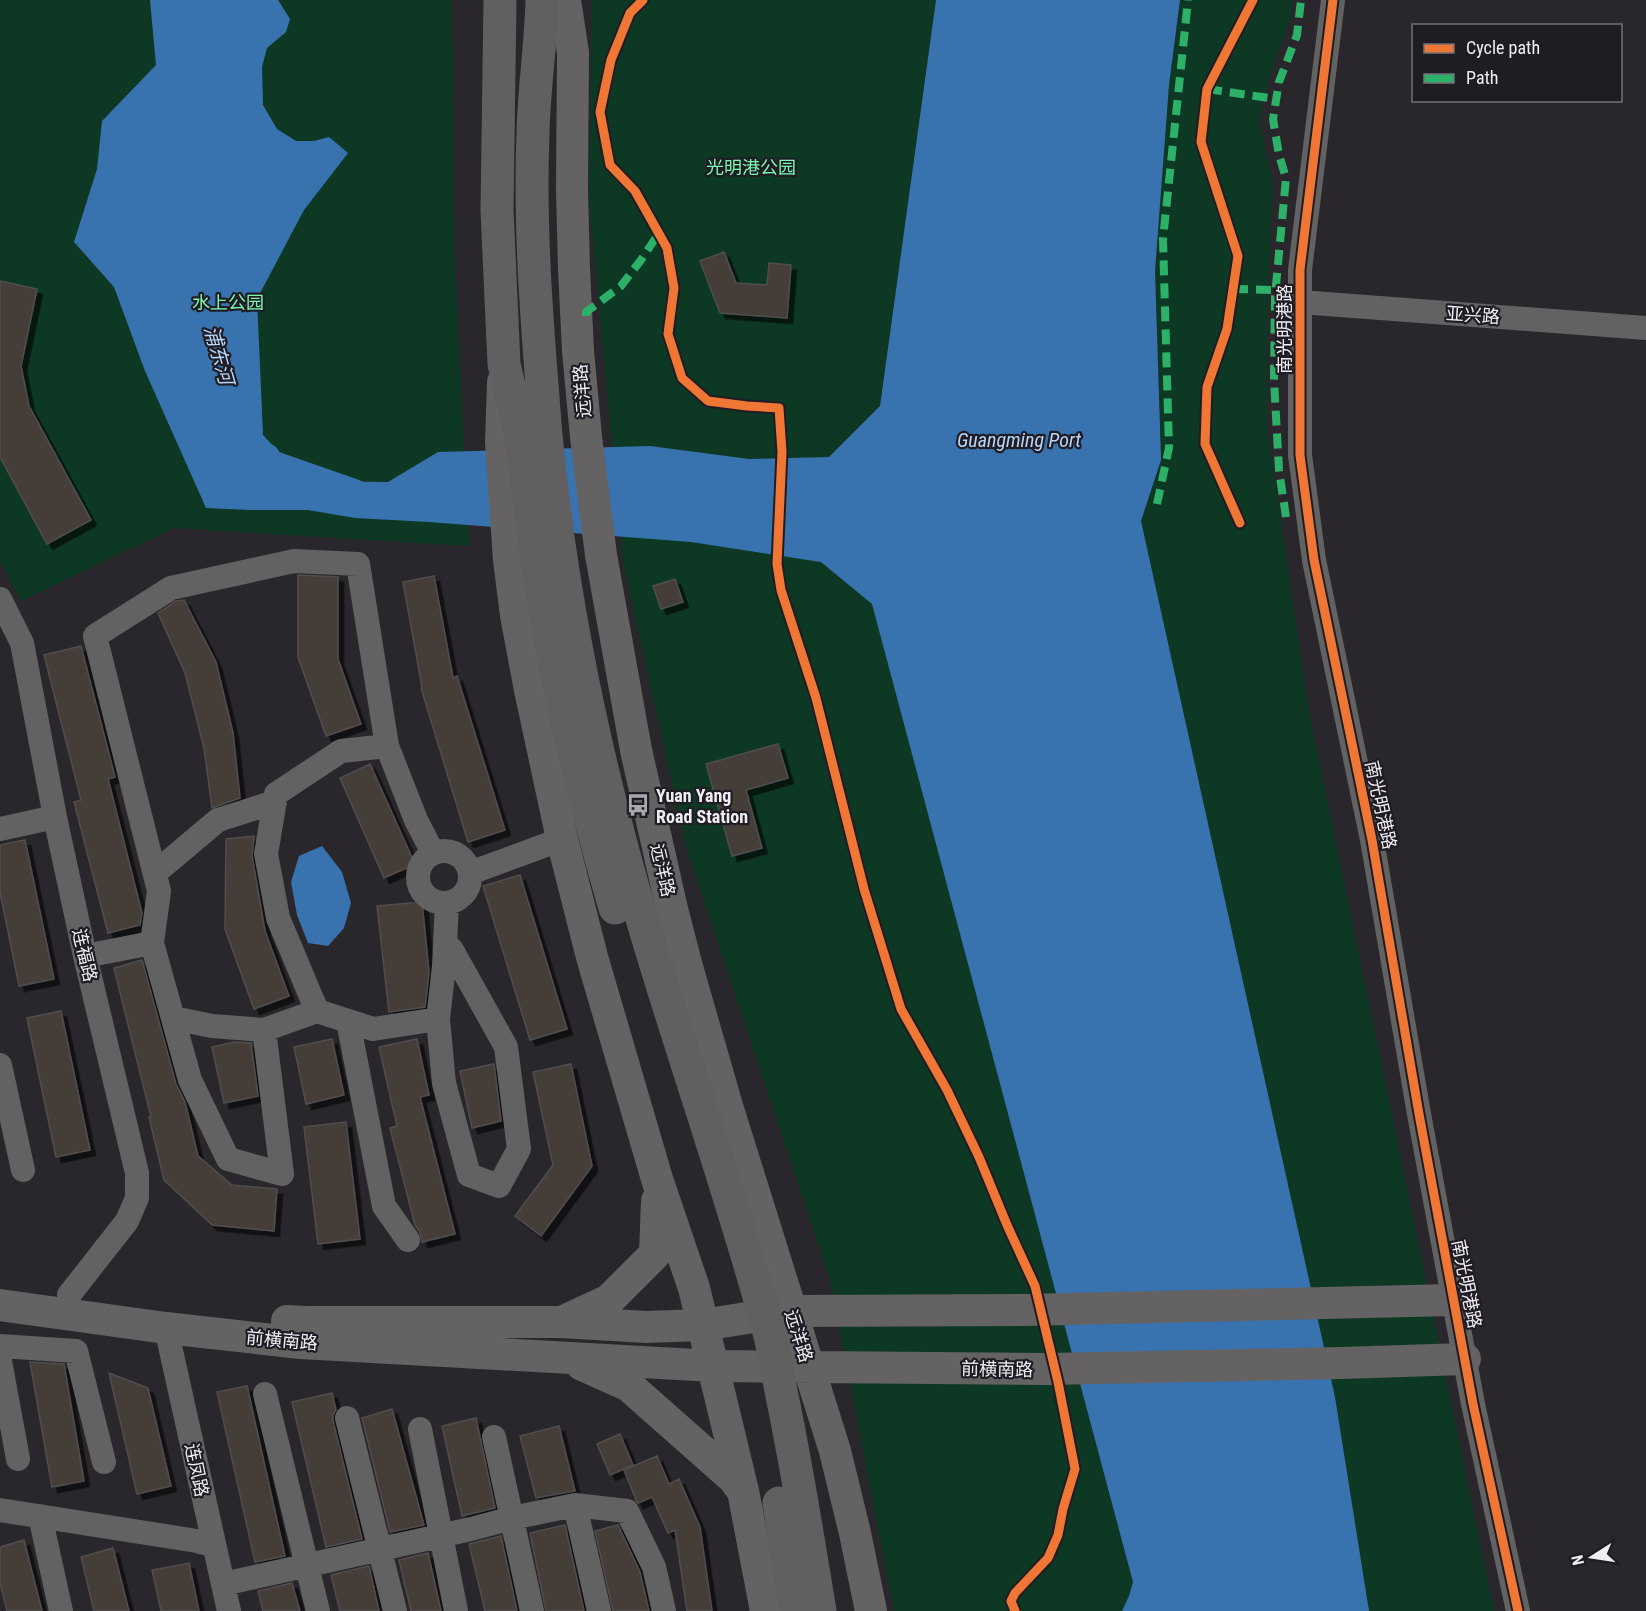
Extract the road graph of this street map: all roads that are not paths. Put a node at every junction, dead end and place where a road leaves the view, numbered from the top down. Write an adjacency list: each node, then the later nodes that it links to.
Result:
1 (500, 0): 7 (highway)
2 (542, 0): 7 (highway)
3 (565, 0): 34 (main road, 远洋路)
4 (1333, 0): 5 (street, 南光明港路)
5 (1300, 302): 6 (street, 亚兴路); 32 (street, 南光明港路)
6 (1646, 328)
7 (523, 438): 13 (main road); 69 (highway, bridge); 70 (highway, bridge)
8 (0, 599): 11 (street, 连福路)
9 (387, 746): 10 (street); 14 (street); 15 (street)
10 (275, 802): 15 (street); 21 (street)
11 (55, 816): 12 (street); 20 (street, 连福路)
12 (0, 829)
13 (562, 839): 16 (street); 28 (main road)
14 (433, 853): 16 (street); 17 (street)
15 (154, 873): 18 (street)
16 (470, 873): 17 (street)
17 (447, 903): 19 (street)
18 (152, 943): 20 (street); 22 (street)
19 (445, 943): 23 (street); 23 (street)
20 (85, 956): 31 (street, 连福路)
21 (317, 1011): 24 (street); 25 (street)
22 (173, 1018): 25 (street); 25 (street)
23 (438, 1018): 24 (street)
24 (348, 1021): 29 (street)
25 (264, 1030)
26 (0, 1065): 27 (street)
27 (23, 1170)
28 (657, 1179): 35 (main road, 前横南路); 36 (main road)
29 (408, 1240)
30 (0, 1285): 31 (main road, 前横南路)
31 (69, 1295): 35 (main road, 前横南路)
32 (1454, 1300): 34 (main road, 前横南路); 40 (street, 南光明港路)
33 (0, 1305): 37 (main road, 前横南路)
34 (791, 1311): 36 (main road, 前横南路); 43 (main road, 远洋路)
35 (561, 1322): 36 (main road, 前横南路)
36 (703, 1325): 42 (main road)
37 (166, 1328): 39 (main road, 前横南路); 56 (street, 连凤路)
38 (0, 1346): 49 (street)
39 (565, 1358): 42 (main road, 前横南路); 50 (main road, 前横南路)
40 (1465, 1359): 43 (main road, 前横南路); 72 (street, 南光明港路)
41 (0, 1361): 48 (street)
42 (714, 1366): 43 (main road, 前横南路); 50 (main road)
43 (809, 1366): 71 (main road, 远洋路)
44 (265, 1394): 58 (street)
45 (347, 1418): 57 (street)
46 (420, 1429): 55 (street)
47 (494, 1437): 54 (street)
48 (18, 1459)
49 (105, 1462)
50 (743, 1491): 68 (main road)
51 (575, 1505): 54 (street); 66 (street); 67 (street)
52 (0, 1510): 53 (street)
53 (40, 1516): 56 (street); 60 (street)
54 (512, 1518): 55 (street); 65 (street)
55 (441, 1536): 57 (street); 64 (street)
56 (213, 1545): 59 (street, 连凤路)
57 (379, 1550): 58 (street); 63 (street)
58 (307, 1566): 59 (street); 62 (street)
59 (223, 1584): 61 (street, 连凤路)
60 (61, 1611)
61 (229, 1611)
62 (318, 1611)
63 (395, 1611)
64 (456, 1611)
65 (532, 1611)
66 (599, 1611)
67 (664, 1611)
68 (766, 1611)
69 (796, 1611)
70 (820, 1611)
71 (870, 1611)
72 (1518, 1611)

